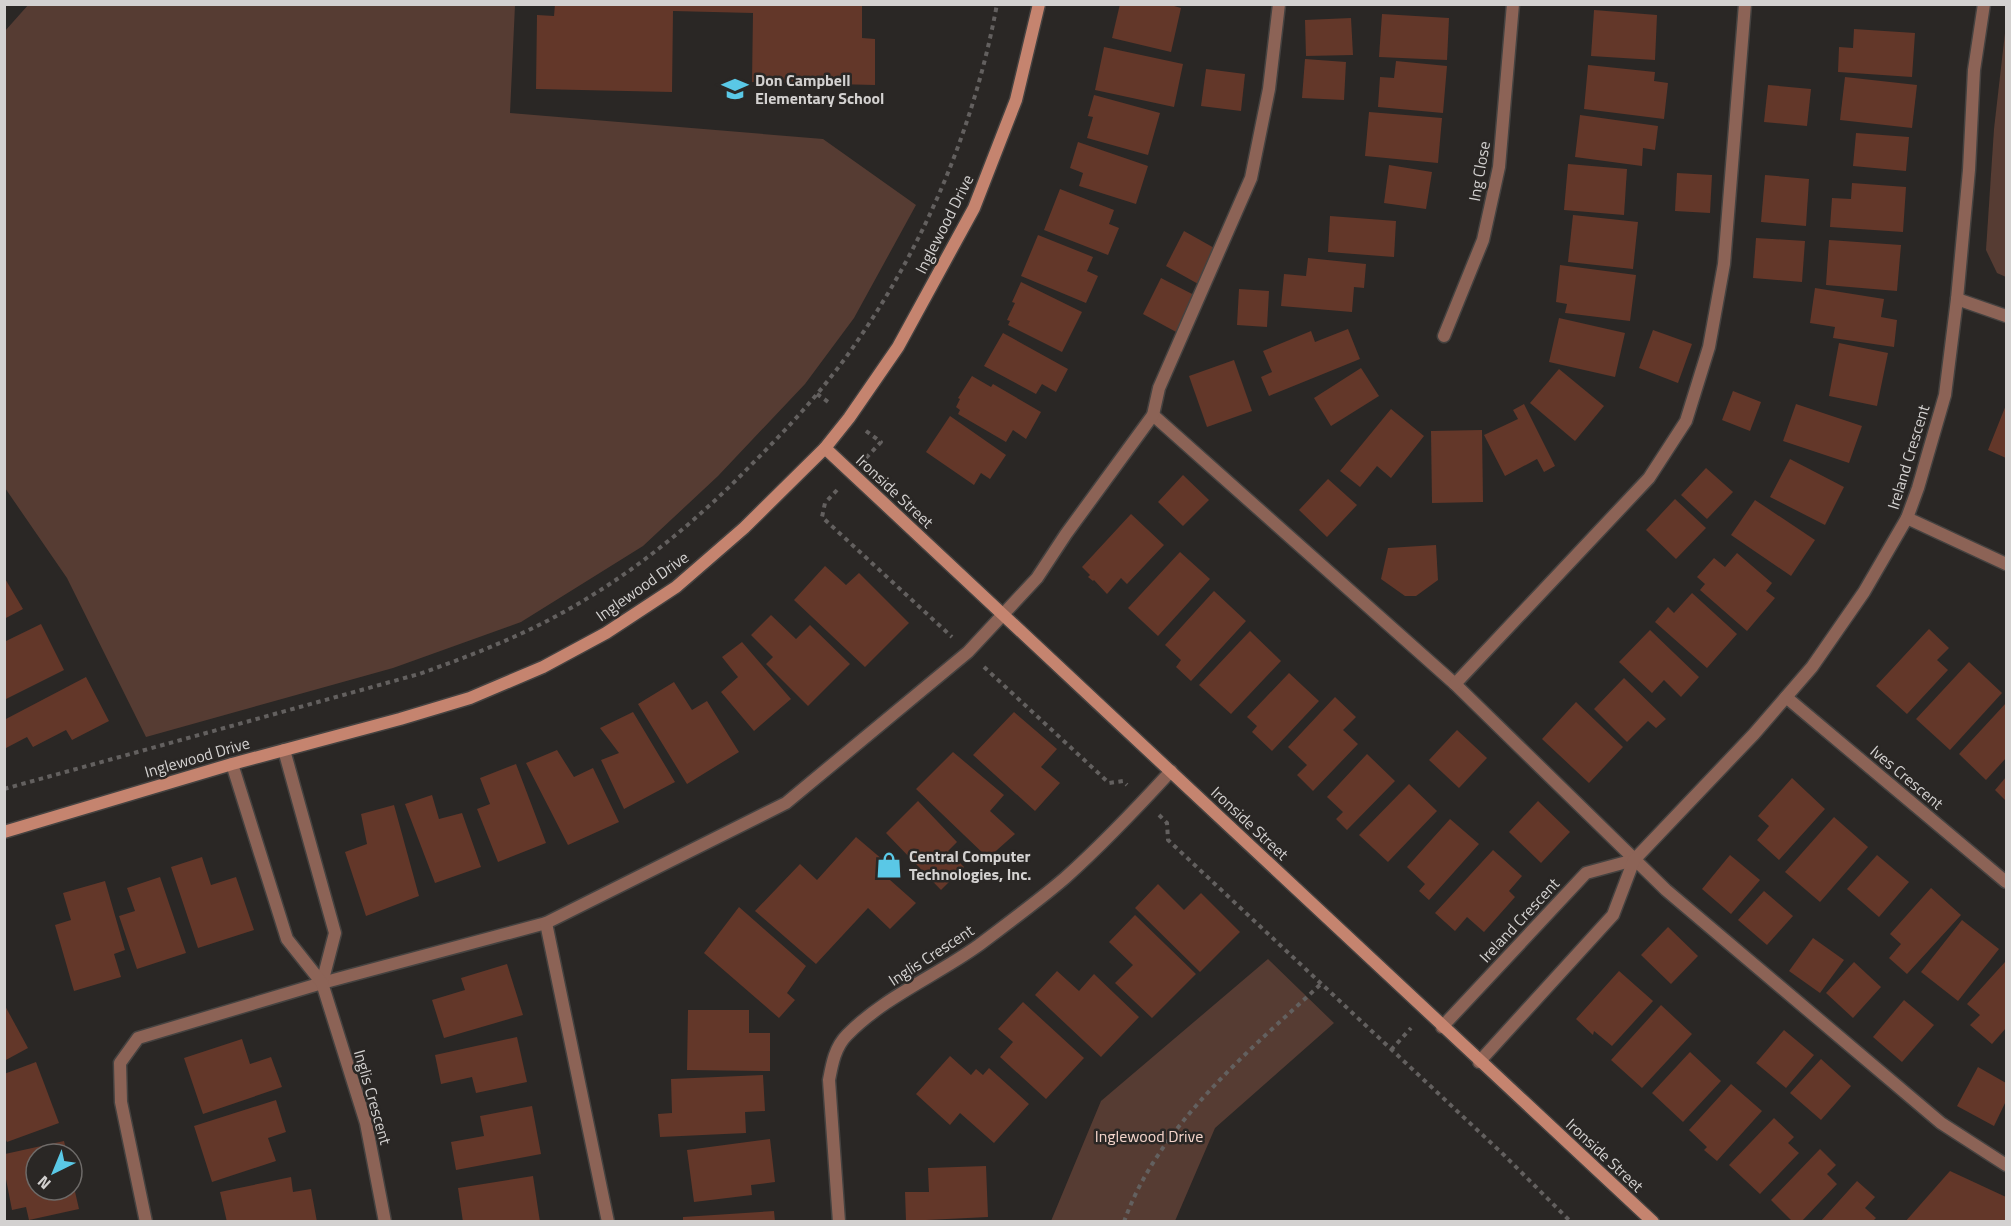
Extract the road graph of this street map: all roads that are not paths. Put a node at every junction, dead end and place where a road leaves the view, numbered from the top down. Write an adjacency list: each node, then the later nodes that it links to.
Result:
1 (1039, 4): 10 (street, Inglewood Drive)
2 (1279, 4): 9 (street)
3 (1513, 4): 8 (street, Ing Close)
4 (1745, 4): 14 (street)
5 (1984, 4): 6 (street, Ireland Crescent)
6 (1957, 299): 7 (street); 11 (street, Ireland Crescent)
7 (2007, 316)
8 (1444, 336)
9 (1153, 415): 13 (street); 14 (street)
10 (825, 448): 13 (street, Ironside Street); 16 (street, Inglewood Drive)
11 (1907, 518): 12 (street); 15 (street, Ireland Crescent)
12 (2007, 564)
13 (1004, 614): 18 (street, Ironside Street); 22 (street)
14 (1455, 684): 20 (street)
15 (1786, 697): 20 (street, Ireland Crescent); 21 (street, Ives Crescent)
16 (284, 750): 17 (street, Inglewood Drive); 23 (street)
17 (232, 764): 19 (street, Inglewood Drive); 23 (street, Inglis Crescent)
18 (1171, 771): 24 (street, Ironside Street); 30 (street, Inglis Crescent)
19 (4, 832)
20 (1634, 860): 24 (street, Ireland Crescent); 25 (street, Ireland Crescent); 26 (street)
21 (2007, 882)
22 (546, 923): 23 (street); 29 (street)
23 (322, 983): 27 (street); 28 (street, Inglis Crescent)
24 (1442, 1027): 25 (street, Ironside Street)
25 (1479, 1062): 31 (street, Ironside Street)
26 (2007, 1165)
27 (146, 1221)
28 (385, 1221)
29 (608, 1221)
30 (839, 1221)
31 (1653, 1221)

